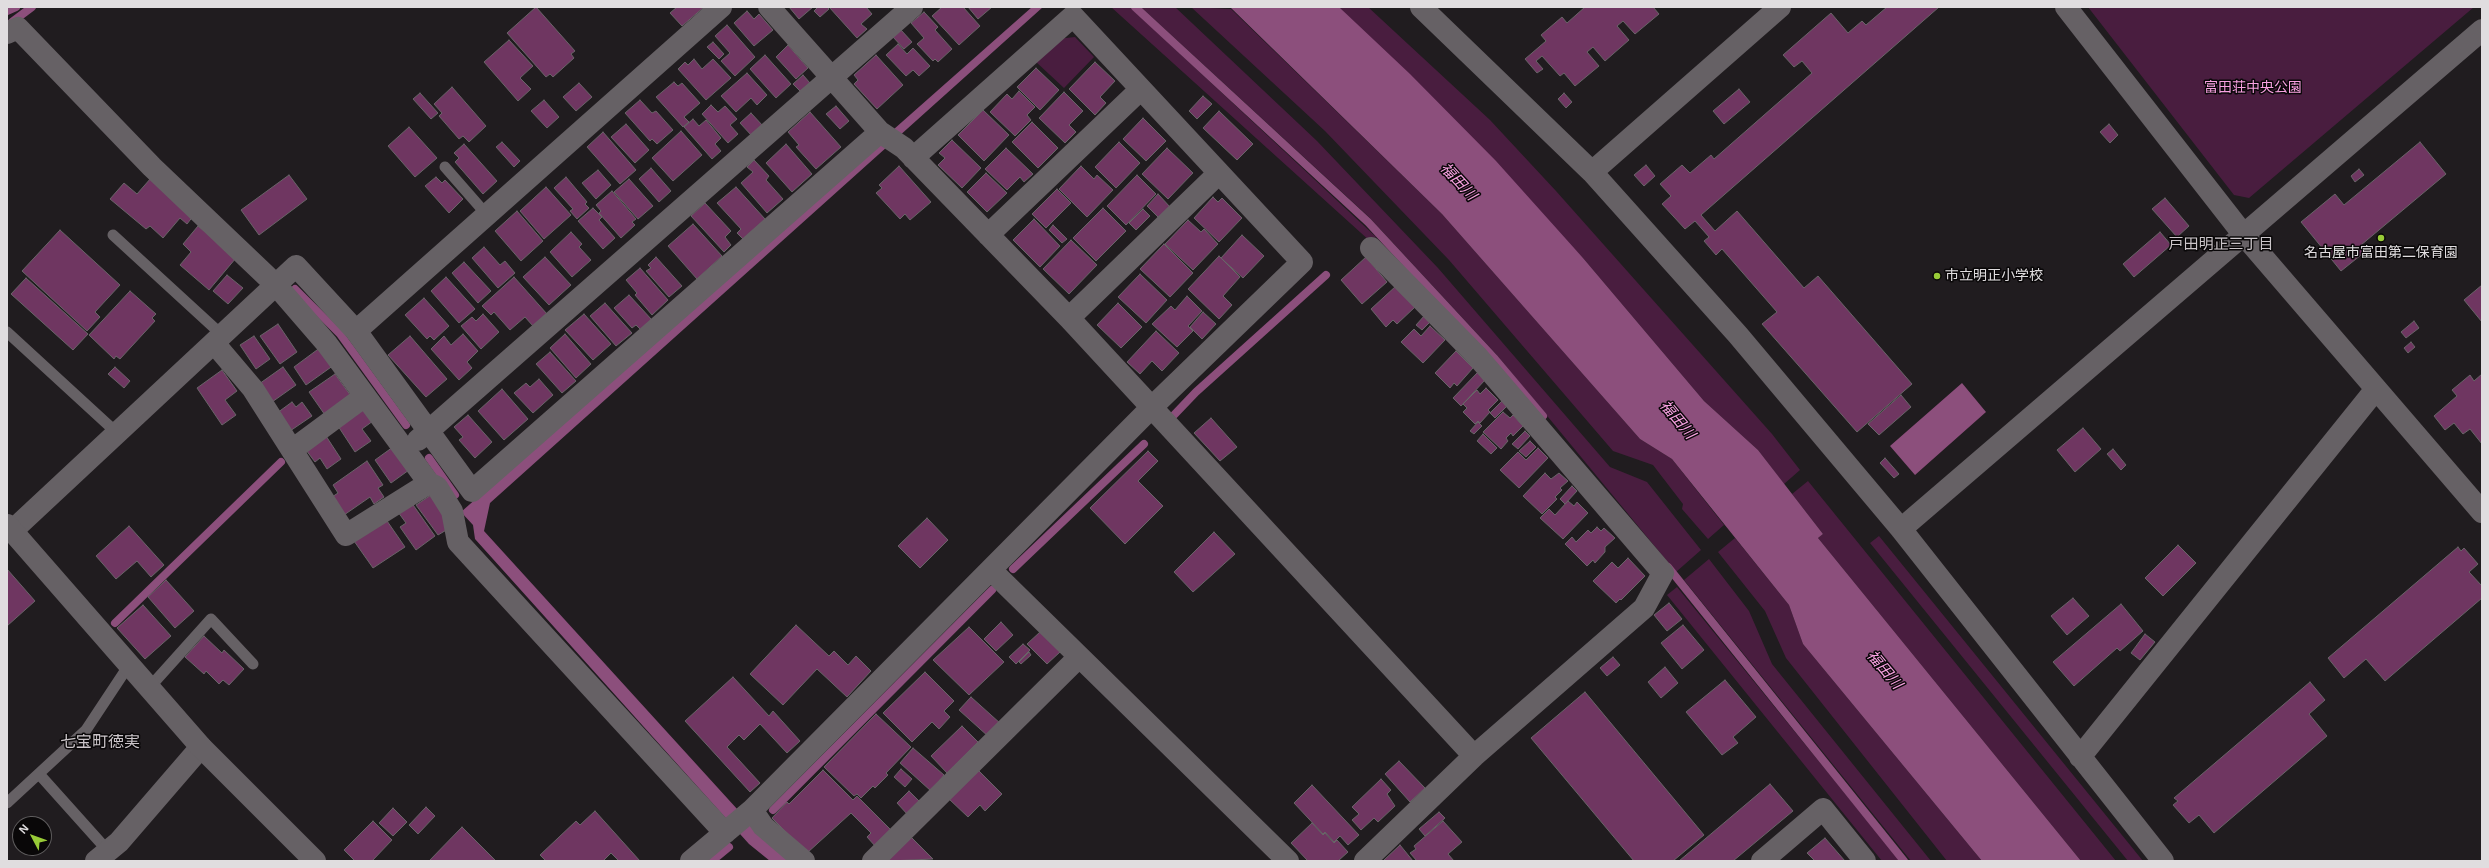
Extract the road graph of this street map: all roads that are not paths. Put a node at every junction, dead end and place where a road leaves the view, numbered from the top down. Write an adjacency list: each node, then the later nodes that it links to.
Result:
1 (721, 7): 15 (street)
2 (769, 7): 9 (street)
3 (912, 7): 9 (street)
4 (1421, 7): 13 (street)
5 (1780, 7): 13 (street)
6 (2066, 7): 16 (street)
7 (2482, 30): 16 (street)
8 (7, 33): 20 (street)
9 (831, 78): 11 (street); 28 (street)
10 (1141, 89): 11 (street); 14 (street); 18 (street)
11 (894, 142): 18 (street); 33 (street)
12 (444, 167): 15 (lane)
13 (1592, 172): 37 (street)
14 (1219, 173): 21 (street); 27 (street)
15 (488, 215): 22 (street)
16 (2243, 234): 25 (street); 37 (street)
17 (112, 235): 24 (lane)
18 (988, 235): 21 (street)
19 (1372, 248): 44 (street)
20 (276, 285): 22 (street); 24 (street); 26 (street)
21 (1069, 318): 27 (street)
22 (356, 331): 28 (street)
23 (7, 332): 29 (lane)
24 (218, 339): 29 (street); 30 (street)
25 (2376, 389): 35 (street); 45 (street)
26 (365, 396): 30 (street); 31 (street)
27 (1151, 408): 38 (street); 44 (street)
28 (428, 431): 31 (street); 33 (street)
29 (117, 433): 36 (street)
30 (292, 450): 32 (street)
31 (406, 451): 32 (street)
32 (429, 483): 34 (street)
33 (472, 491): 34 (street)
34 (452, 511): 49 (street)
35 (2482, 512)
36 (9, 528): 41 (street)
37 (1901, 530): 45 (street)
38 (991, 570): 39 (street); 48 (street)
39 (1079, 657): 54 (street); 55 (street)
40 (253, 664): 42 (lane)
41 (129, 665): 42 (street); 46 (lane)
42 (149, 688): 43 (street)
43 (201, 747): 50 (street); 51 (street)
44 (1474, 756): 56 (street)
45 (2080, 757): 59 (street)
46 (39, 774): 47 (lane); 50 (lane)
47 (7, 804)
48 (752, 810): 49 (street); 53 (street)
49 (725, 833): 52 (street)
50 (102, 856)
51 (315, 861)
52 (691, 861)
53 (804, 861)
54 (873, 861)
55 (1288, 861)
56 (1365, 861)
57 (1762, 861): 58 (street)
58 (1865, 861)
59 (2164, 861)

